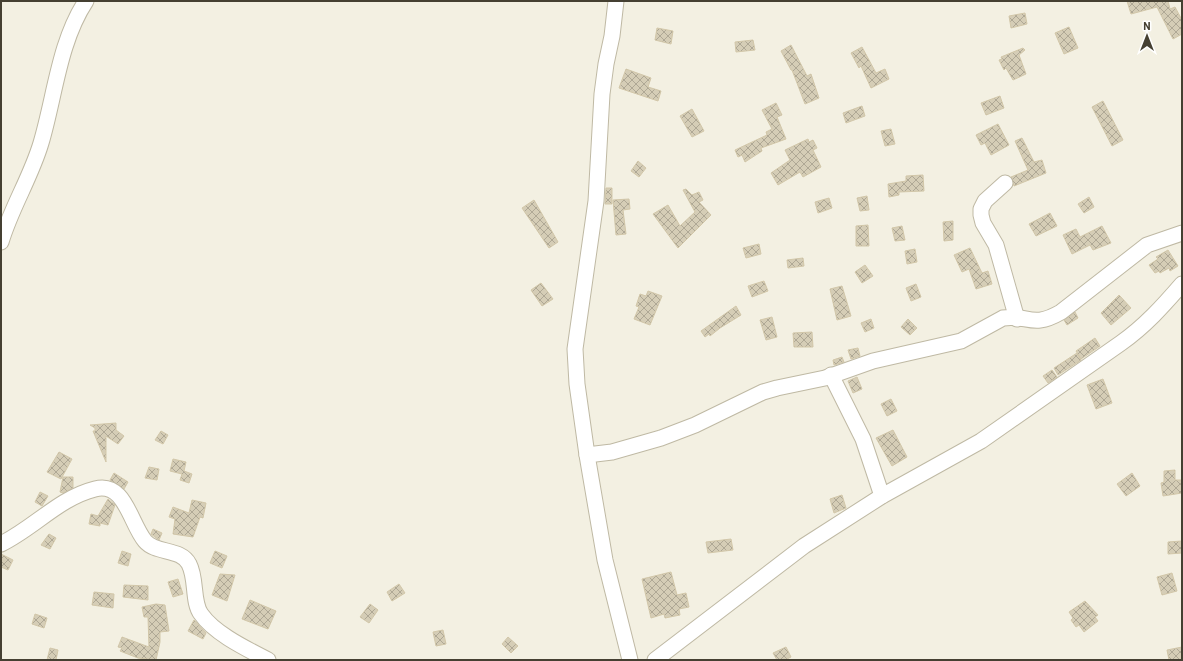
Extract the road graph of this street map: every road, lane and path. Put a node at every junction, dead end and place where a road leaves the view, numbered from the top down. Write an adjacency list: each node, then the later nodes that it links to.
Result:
1 (86, 1): 5 (street)
2 (616, 1): 9 (street)
3 (1005, 183): 7 (street)
4 (1182, 233): 7 (street)
5 (1, 242)
6 (1182, 284): 10 (street)
7 (1017, 319): 8 (street)
8 (831, 375): 9 (street); 10 (street)
9 (587, 455): 13 (street)
10 (882, 496): 14 (street)
11 (1, 544): 12 (street)
12 (268, 660)
13 (630, 660)
14 (655, 660)

